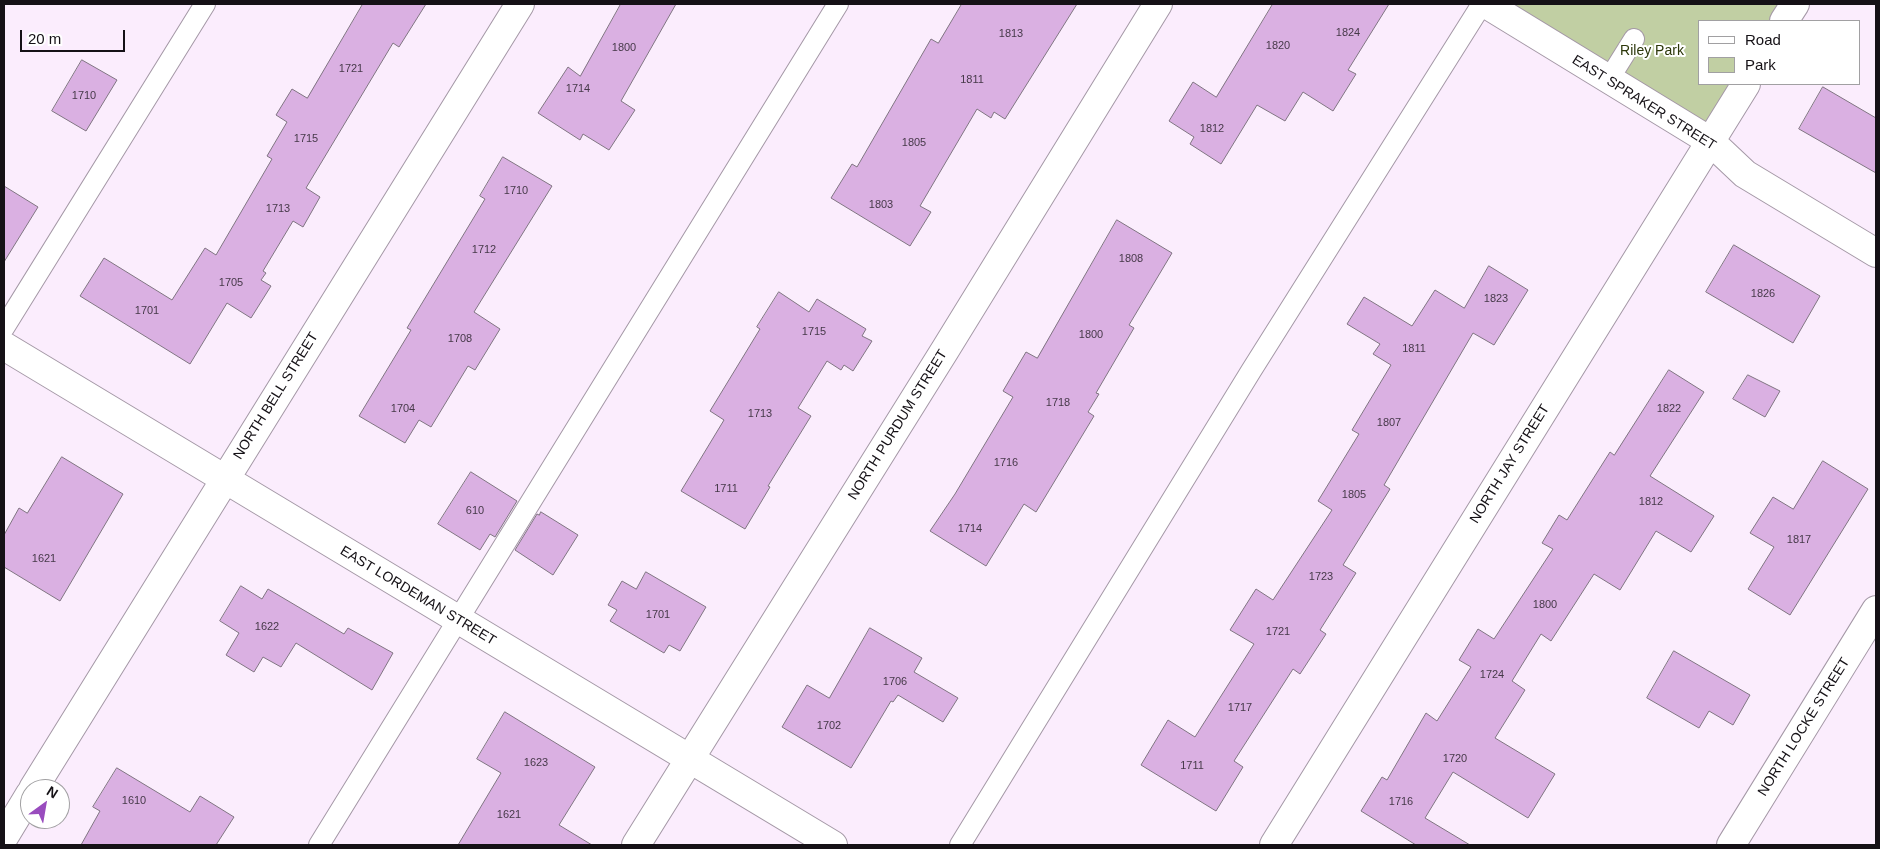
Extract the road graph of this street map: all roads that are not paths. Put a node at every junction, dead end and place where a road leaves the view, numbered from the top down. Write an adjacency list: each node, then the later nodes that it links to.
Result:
1 (205, 4): 14 (lane)
2 (520, 4): 16 (street, NORTH BELL STREET)
3 (838, 4): 18 (lane)
4 (1158, 4): 19 (street, NORTH PURDUM STREET)
5 (1482, 4): 26 (lane)
6 (1486, 4): 10 (street, EAST SPRAKER STREET)
7 (1795, 4): 8 (street)
8 (1785, 20)
9 (1634, 39): 10 (lane)
10 (1609, 79): 12 (street, EAST SPRAKER STREET)
11 (1745, 85): 12 (street, NORTH JAY STREET)
12 (1710, 141): 13 (street, EAST SPRAKER STREET); 27 (street, NORTH JAY STREET)
13 (1876, 252)
14 (4, 328)
15 (4, 346): 16 (street, EAST LORDEMAN STREET)
16 (225, 479): 18 (street, EAST LORDEMAN STREET); 20 (street, NORTH BELL STREET)
17 (1876, 610): 28 (street, NORTH LOCKE STREET)
18 (459, 621): 19 (street, EAST LORDEMAN STREET); 23 (lane)
19 (690, 759): 24 (street, NORTH PURDUM STREET); 25 (street, EAST LORDEMAN STREET)
20 (39, 779)
21 (20, 810): 22 (street)
22 (4, 836)
23 (319, 845)
24 (636, 845)
25 (833, 845)
26 (960, 845)
27 (1274, 845)
28 (1732, 845)

